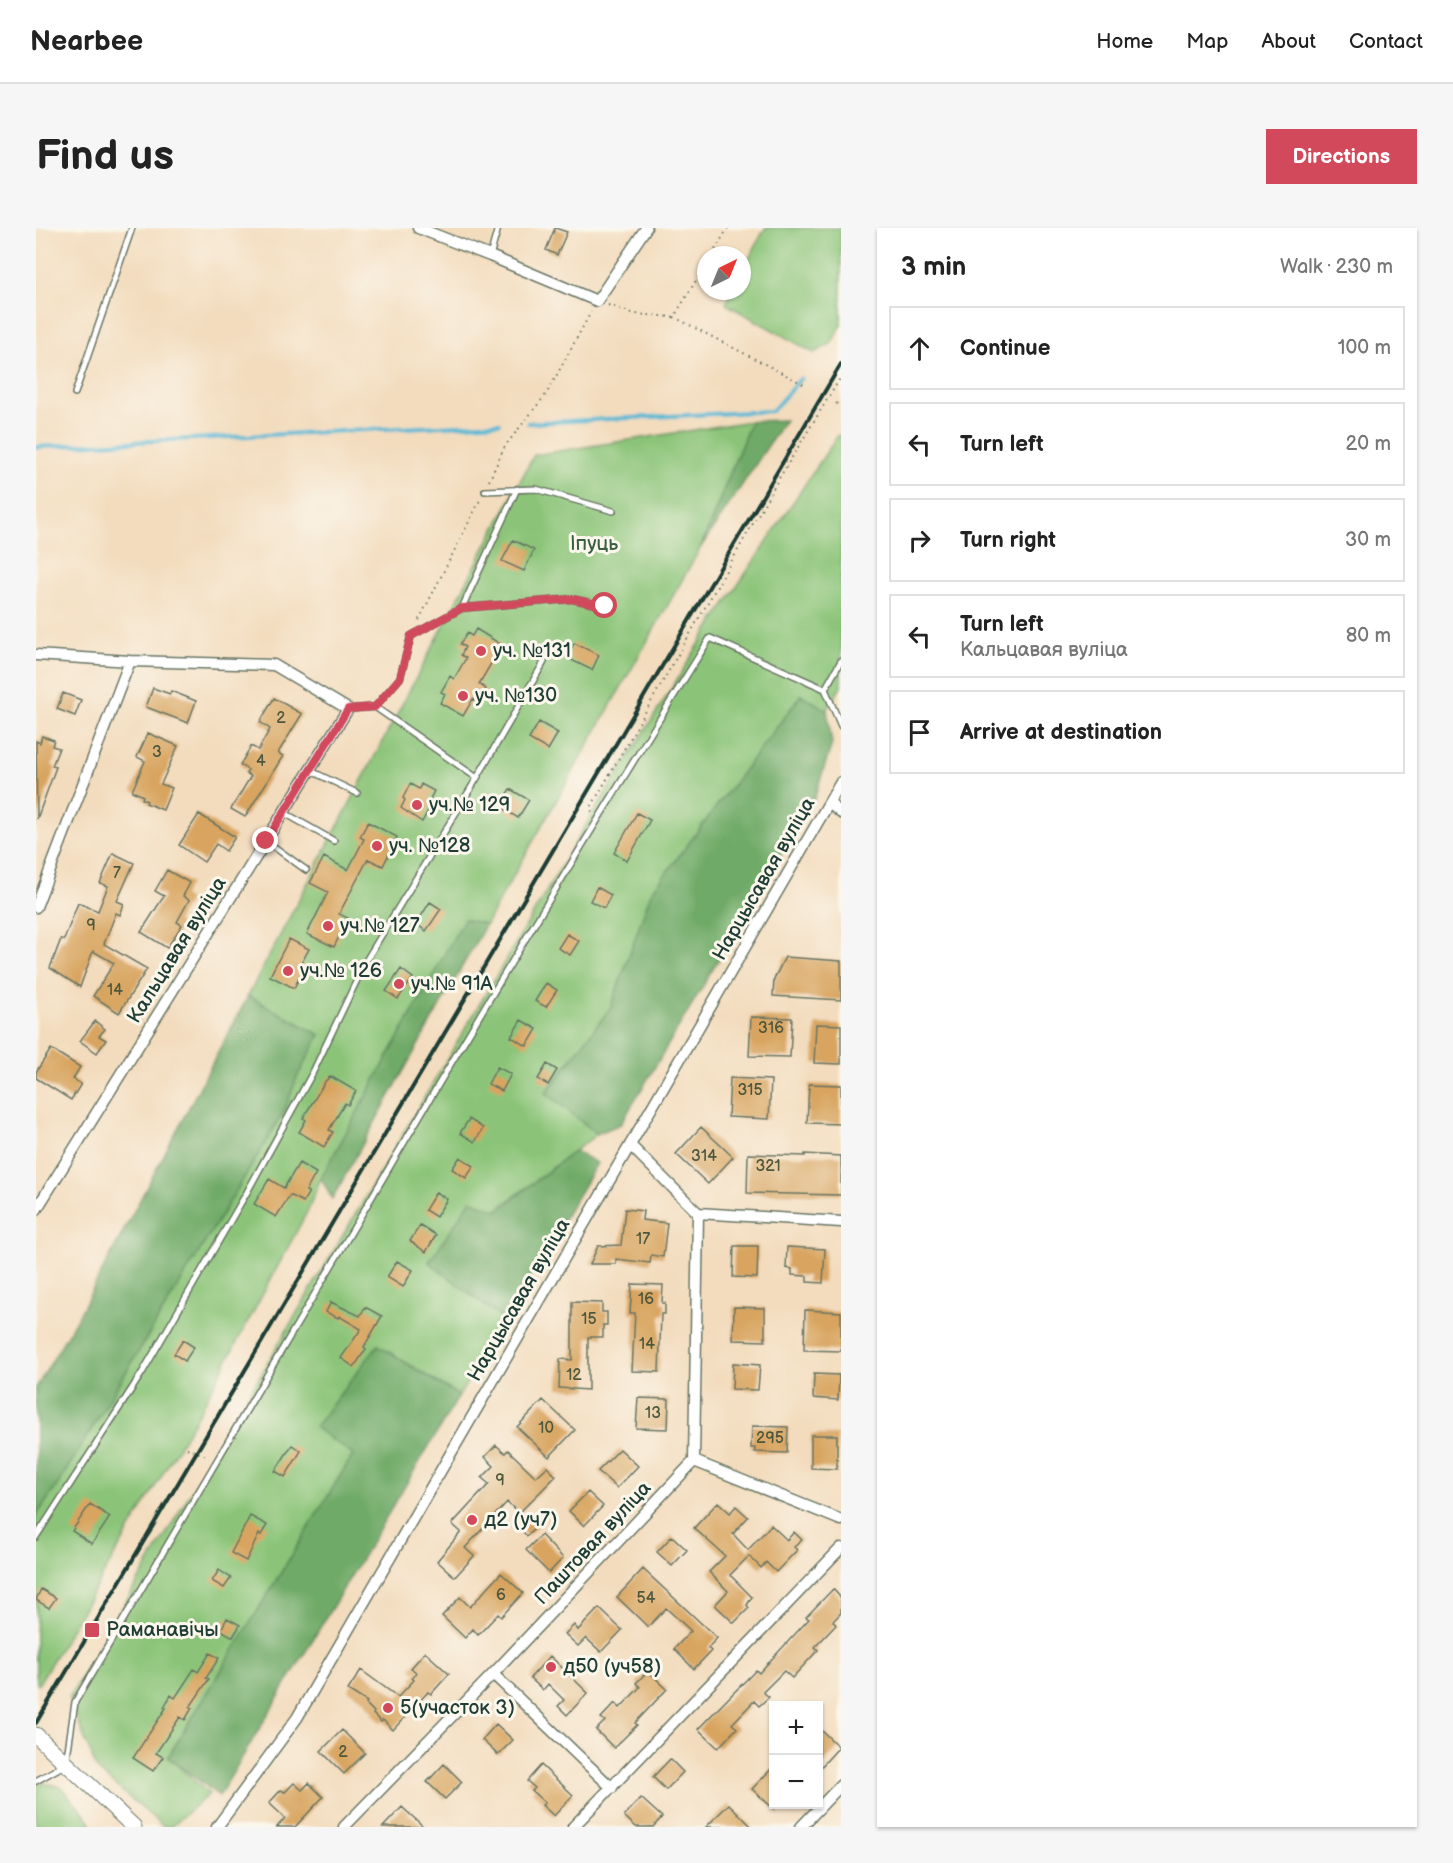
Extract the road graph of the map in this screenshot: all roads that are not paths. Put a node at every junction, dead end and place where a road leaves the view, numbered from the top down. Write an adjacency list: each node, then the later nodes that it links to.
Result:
1 (132, 228): 6 (lane)
2 (418, 228): 5 (street)
3 (498, 228): 5 (lane)
4 (646, 228): 5 (street)
5 (490, 256)
6 (75, 393)
7 (517, 489): 8 (lane); 9 (lane); 11 (lane)
8 (485, 491)
9 (613, 511)
10 (605, 606): 11 (lane)
11 (462, 608): 17 (lane)
12 (36, 655): 13 (street)
13 (130, 661): 18 (street); 30 (street)
14 (841, 661): 16 (lane)
15 (544, 662): 21 (lane)
16 (825, 689): 19 (lane); 41 (lane)
17 (375, 707): 18 (lane); 21 (lane)
18 (348, 709): 20 (street, Кальцавая вуліца)
19 (841, 726)
20 (309, 770): 23 (lane); 25 (street, Кальцавая вуліца)
21 (477, 778): 37 (lane)
22 (841, 782): 24 (street, Нарцысавая вуліца)
23 (357, 793)
24 (829, 803): 26 (street); 31 (street, Нарцысавая вуліца)
25 (283, 812): 27 (street, Кальцавая вуліца); 28 (lane)
26 (841, 813)
27 (266, 841): 29 (lane); 32 (street, Кальцавая вуліца)
28 (334, 841)
29 (306, 870)
30 (36, 907)
31 (630, 1145): 33 (street); 45 (street, Нарцысавая вуліца)
32 (36, 1210)
33 (698, 1213): 34 (street); 35 (street)
34 (841, 1222)
35 (694, 1461): 36 (street); 39 (street, Паштовая вуліца)
36 (841, 1520)
37 (36, 1537)
38 (841, 1548): 44 (street)
39 (494, 1674): 44 (street); 47 (street, Паштовая вуліца)
40 (36, 1736): 41 (street)
41 (66, 1764): 42 (lane); 46 (street)
42 (36, 1781)
43 (841, 1785): 49 (street)
44 (612, 1788): 48 (street)
45 (223, 1825)
46 (134, 1827)
47 (344, 1827)
48 (573, 1827)
49 (801, 1827)

